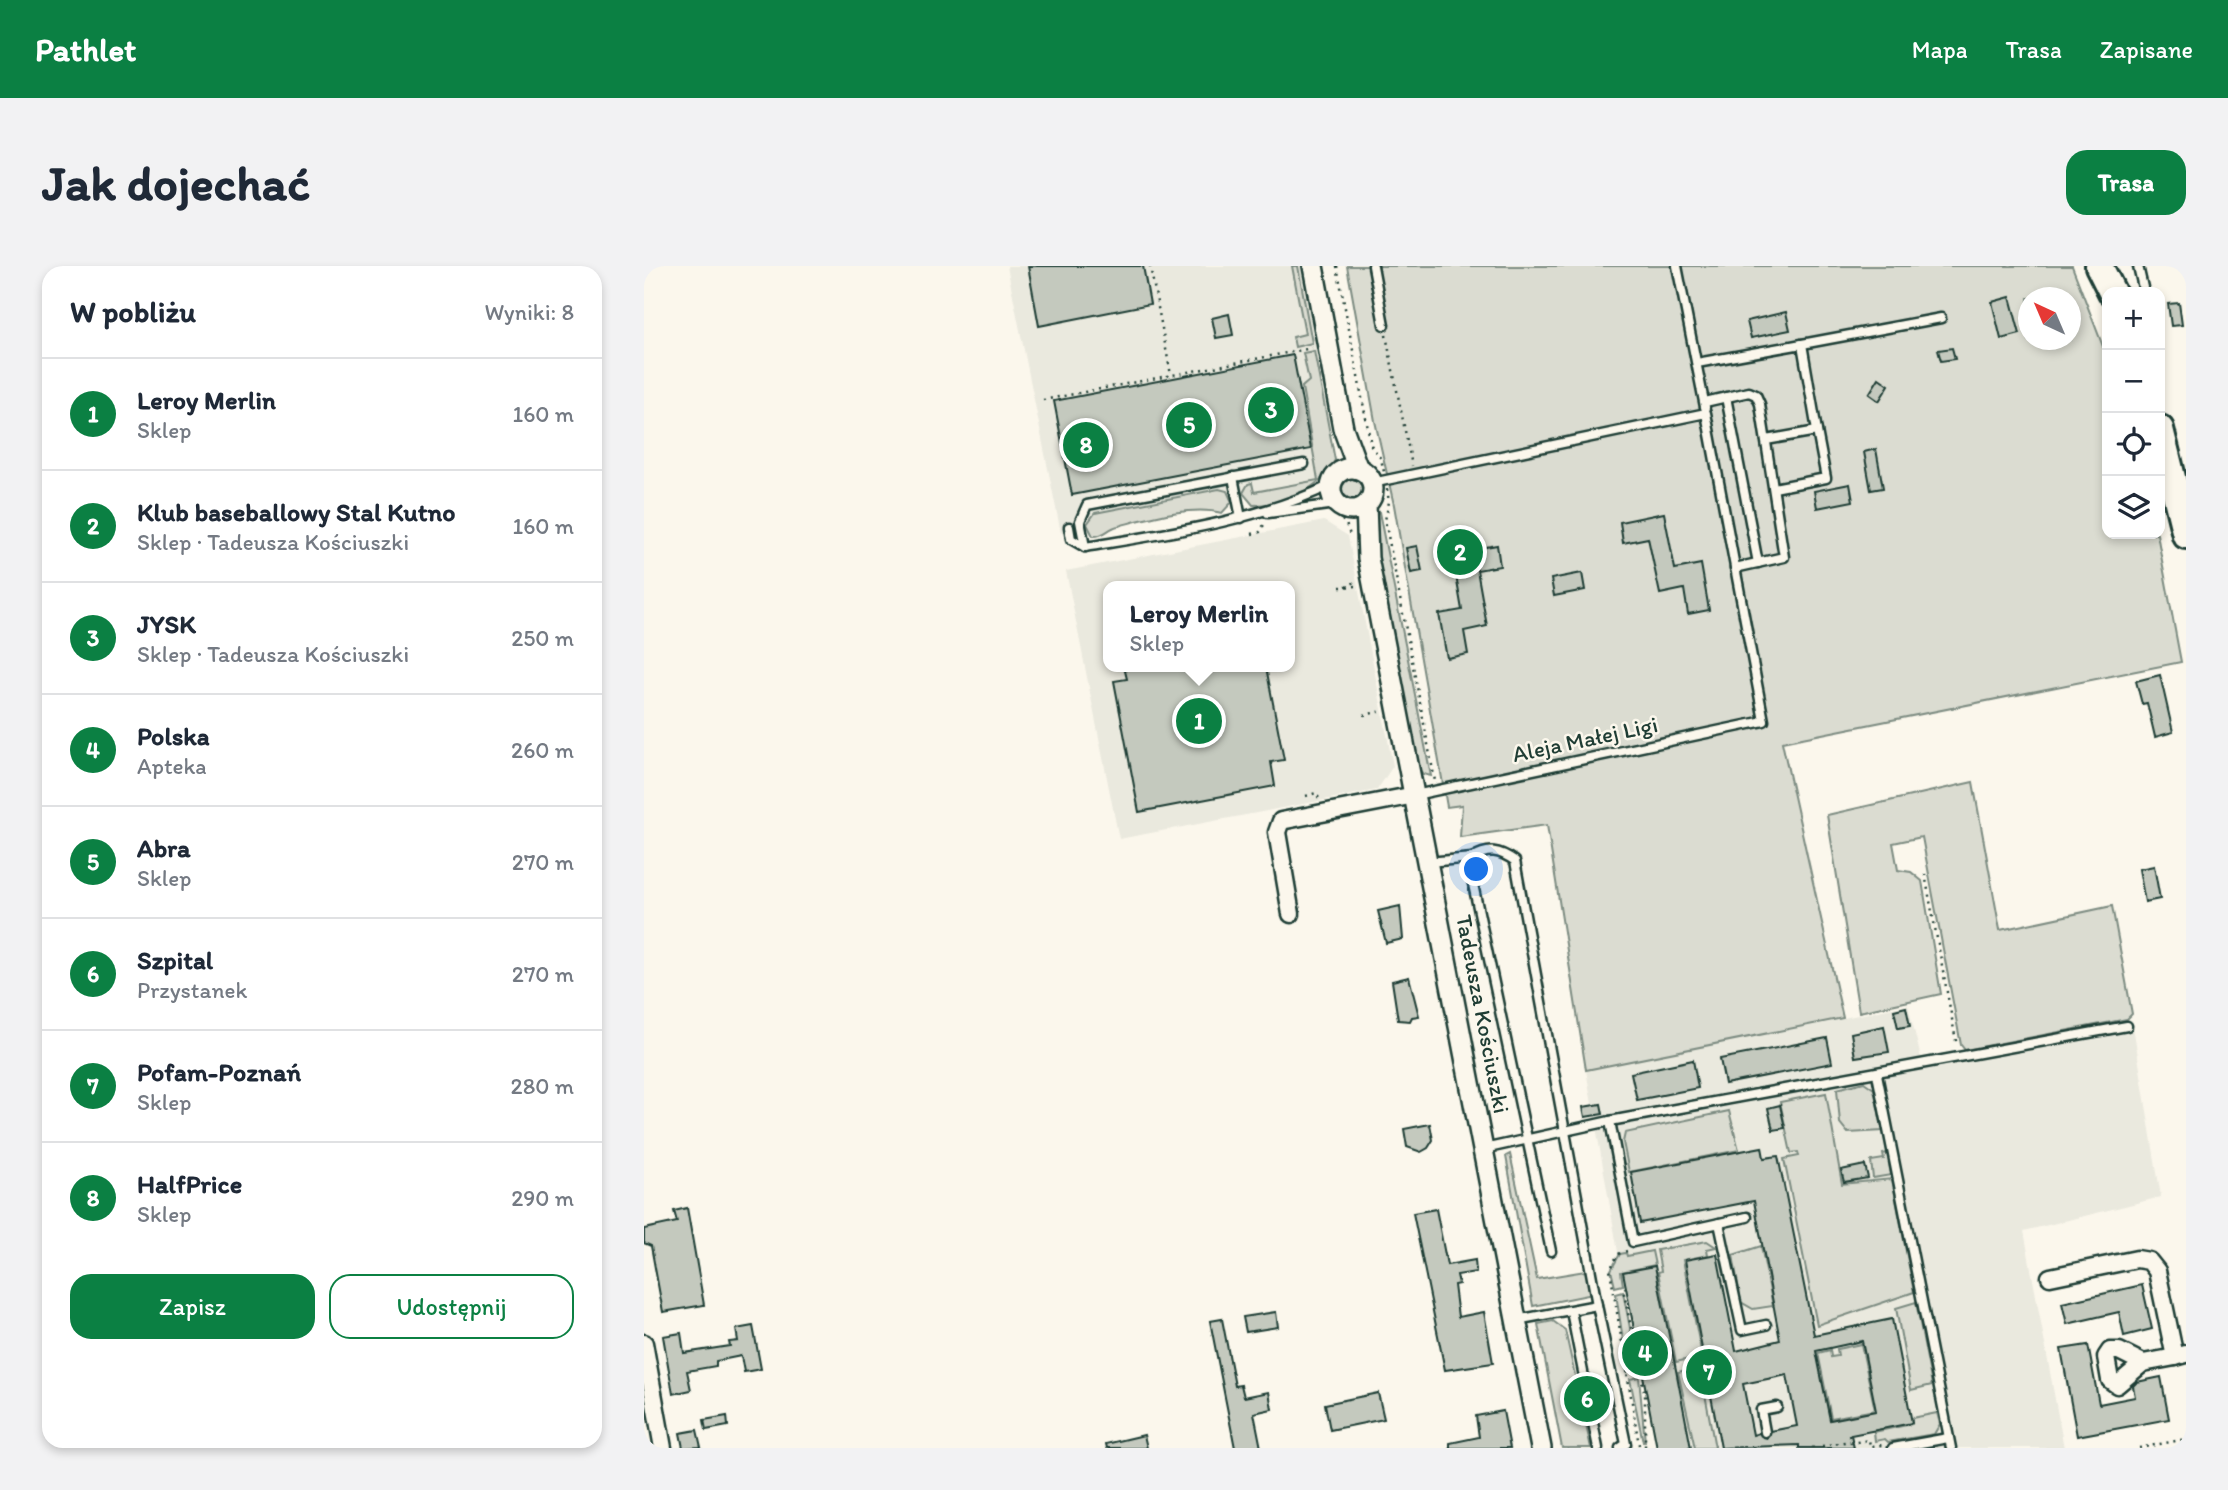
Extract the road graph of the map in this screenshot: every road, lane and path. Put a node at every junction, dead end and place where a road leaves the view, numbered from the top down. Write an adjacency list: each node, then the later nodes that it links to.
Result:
1 (1150, 266): 10 (path)
2 (1313, 266): 28 (street, Tadeusza Kościuszki)
3 (1373, 266): 12 (lane)
4 (1677, 266): 15 (lane)
5 (2099, 266): 7 (main road)
6 (2138, 266): 8 (lane)
7 (2110, 287)
8 (2143, 287)
9 (1163, 289): 10 (path)
10 (1155, 291): 16 (path)
11 (1941, 318): 13 (lane)
12 (1384, 325): 25 (path)
13 (1802, 344): 15 (lane); 21 (lane)
14 (1315, 347): 16 (path)
15 (1697, 363): 19 (lane)
16 (1171, 375): 18 (path)
17 (1726, 397): 19 (lane); 22 (lane); 36 (lane)
18 (1043, 400)
19 (1705, 402): 20 (lane)
20 (1706, 413): 25 (lane); 37 (lane)
21 (1817, 431): 22 (lane); 27 (lane)
22 (1766, 440): 27 (lane)
23 (2165, 449): 33 (main road)
24 (1304, 464): 26 (lane)
25 (1413, 474): 28 (lane)
26 (1233, 477): 30 (lane); 35 (lane)
27 (1774, 488): 36 (lane)
28 (1347, 493): 29 (lane); 29 (lane); 34 (street, Tadeusza Kościuszki); 34 (path)
29 (1265, 517): 30 (lane); 32 (path)
30 (1241, 518): 35 (lane)
31 (1069, 527): 35 (lane)
32 (1252, 534)
33 (2186, 535)
34 (1358, 542): 44 (street, Tadeusza Kościuszki)
35 (1085, 547)
36 (1758, 563): 37 (lane)
37 (1735, 568): 44 (lane, Aleja Małej Ligi)
38 (1357, 581): 40 (path)
39 (1361, 585): 40 (path)
40 (1346, 586): 41 (path)
41 (1340, 587)
42 (1386, 710): 43 (path)
43 (1364, 715)
44 (1415, 795): 48 (street, Tadeusza Kościuszki); 50 (street)
45 (1306, 796): 46 (path)
46 (1326, 803)
47 (1472, 858): 48 (lane); 55 (lane); 56 (lane)
48 (1428, 862): 57 (street, Tadeusza Kościuszki)
49 (1925, 874): 52 (path)
50 (1292, 915)
51 (2127, 1026): 52 (lane)
52 (1959, 1056): 53 (lane)
53 (1877, 1074): 54 (lane); 76 (lane)
54 (1610, 1121): 55 (lane); 59 (lane)
55 (1563, 1131): 56 (lane); 64 (lane)
56 (1527, 1139): 57 (lane); 60 (lane)
57 (1484, 1149): 66 (street, Tadeusza Kościuszki)
58 (1747, 1217): 59 (lane)
59 (1719, 1223): 67 (lane)
60 (1551, 1251)
61 (1628, 1251): 63 (path)
62 (2050, 1277): 69 (street)
63 (1614, 1291): 71 (path); 72 (path)
64 (1597, 1305): 65 (lane); 84 (lane)
65 (1571, 1311): 66 (lane); 83 (lane)
66 (1516, 1320): 82 (street, Tadeusza Kościuszki)
67 (1766, 1325)
68 (644, 1343): 81 (street)
69 (2180, 1355): 70 (street)
70 (2143, 1363)
71 (1641, 1369): 72 (path); 80 (path)
72 (1626, 1371): 80 (path)
73 (1777, 1407): 74 (lane)
74 (1765, 1432)
75 (1849, 1435): 78 (path)
76 (1948, 1438): 87 (lane); 88 (lane)
77 (2186, 1439): 89 (path)
78 (1850, 1441): 79 (path); 86 (path)
79 (1822, 1446)
80 (1641, 1447): 85 (path)
81 (663, 1448)
82 (1541, 1448)
83 (1598, 1448)
84 (1620, 1448)
85 (1634, 1448)
86 (1884, 1448)
87 (1893, 1448)
88 (1951, 1448)
89 (2139, 1448)

